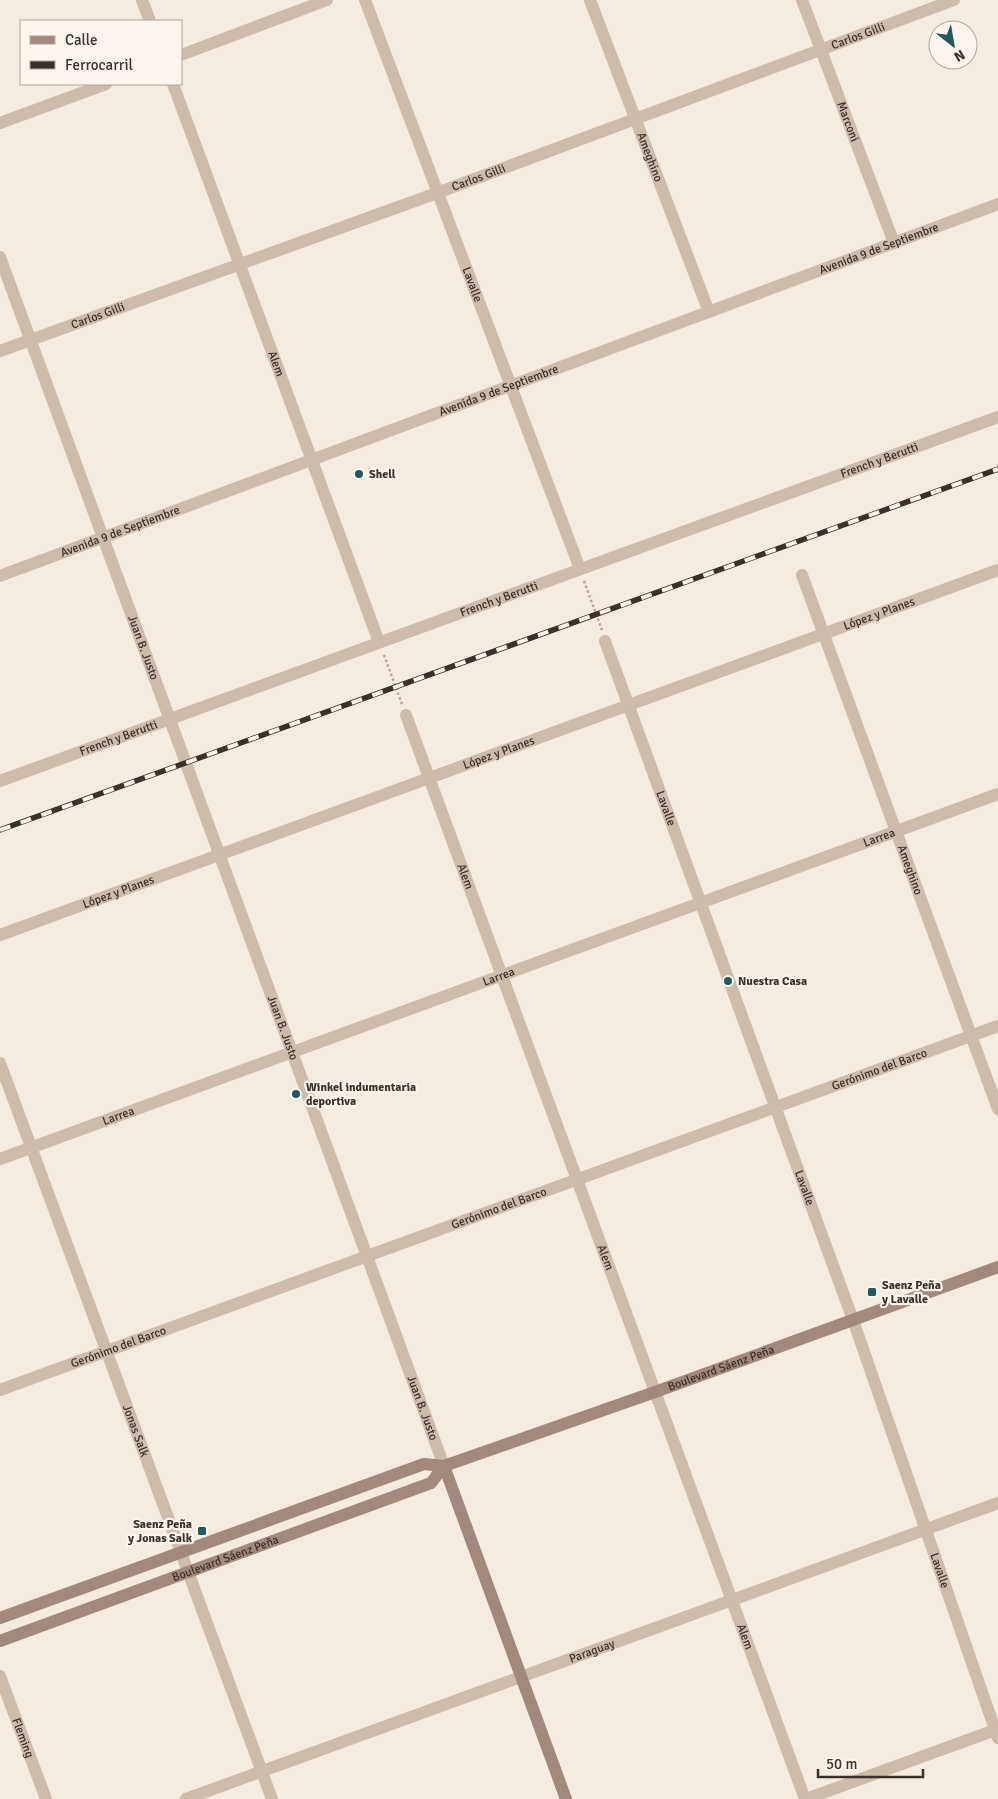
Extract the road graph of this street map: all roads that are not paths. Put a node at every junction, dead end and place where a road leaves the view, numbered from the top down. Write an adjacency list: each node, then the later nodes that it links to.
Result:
1 (142, 0): 7 (street)
2 (327, 0): 9 (street)
3 (365, 0): 14 (street, Lavalle)
4 (590, 0): 12 (street, Ameghino)
5 (802, 0): 8 (street, Marconi)
6 (954, 0): 8 (street, Carlos Gilli)
7 (150, 20)
8 (820, 50): 12 (street, Carlos Gilli); 16 (street, Marconi)
9 (182, 56)
10 (103, 85): 13 (street)
11 (173, 85): 18 (street, Alem)
12 (634, 119): 14 (street, Carlos Gilli); 19 (street, Ameghino)
13 (0, 123)
14 (437, 193): 18 (street, Carlos Gilli); 22 (street, Lavalle)
15 (998, 204): 16 (street, Avenida 9 de Septiembre)
16 (894, 243): 19 (street, Avenida 9 de Septiembre)
17 (0, 257): 20 (street, Juan B. Justo)
18 (239, 263): 20 (street, Carlos Gilli); 24 (street, Alem)
19 (709, 312): 22 (street, Avenida 9 de Septiembre)
20 (30, 340): 21 (street, Carlos Gilli); 25 (street, Juan B. Justo)
21 (0, 351)
22 (510, 386): 24 (street, Avenida 9 de Septiembre); 26 (street, Lavalle)
23 (998, 417): 26 (street, French y Berutti)
24 (312, 460): 25 (street, Avenida 9 de Septiembre); 32 (street, Alem)
25 (103, 538): 29 (street, Avenida 9 de Septiembre); 35 (street, Juan B. Justo)
26 (580, 569): 32 (street, French y Berutti)
27 (998, 570): 30 (street, López y Planes)
28 (802, 575): 30 (street, Ameghino)
29 (0, 576)
30 (824, 634): 33 (street, López y Planes); 39 (street, Ameghino)
31 (605, 641): 33 (street, Lavalle)
32 (379, 642): 35 (street, French y Berutti)
33 (630, 705): 36 (street, López y Planes); 41 (street, Lavalle)
34 (406, 715): 36 (street, Alem)
35 (169, 719): 37 (street, French y Berutti); 40 (street, Juan B. Justo)
36 (429, 778): 40 (street, López y Planes); 43 (street, Alem)
37 (0, 781)
38 (998, 794): 39 (street, Larrea)
39 (897, 831): 41 (street, Larrea); 45 (street, Ameghino)
40 (220, 855): 42 (street, López y Planes); 46 (street, Juan B. Justo)
41 (700, 903): 43 (street, Larrea); 48 (street, Lavalle)
42 (0, 935)
43 (502, 975): 46 (street, Larrea); 52 (street, Alem)
44 (998, 1026): 45 (street, Gerónimo del Barco)
45 (971, 1035): 48 (street, Gerónimo del Barco); 49 (street, Ameghino)
46 (292, 1052): 50 (street, Larrea); 53 (street, Juan B. Justo)
47 (0, 1063): 50 (street, Jonas Salk)
48 (776, 1107): 52 (street, Gerónimo del Barco); 55 (street, Lavalle)
49 (998, 1109)
50 (31, 1148): 51 (street, Larrea); 56 (street, Jonas Salk)
51 (0, 1159)
52 (577, 1180): 53 (street, Gerónimo del Barco); 58 (street, Alem)
53 (367, 1256): 56 (street, Gerónimo del Barco); 59 (street, Juan B. Justo)
54 (998, 1267): 55 (main road, Boulevard Sáenz Peña)
55 (852, 1320): 58 (main road, Boulevard Sáenz Peña); 61 (street, Lavalle)
56 (106, 1351): 57 (street, Gerónimo del Barco); 62 (street, Jonas Salk)
57 (0, 1390)
58 (656, 1392): 59 (main road, Boulevard Sáenz Peña); 64 (street, Alem)
59 (444, 1466): 62 (main road, Boulevard Sáenz Peña); 63 (main road, Boulevard Sáenz Peña); 68 (main road, Juan B. Justo)
60 (998, 1503): 61 (street, Paraguay)
61 (924, 1529): 64 (street, Paraguay); 69 (street, Lavalle)
62 (181, 1552): 63 (street, Jonas Salk); 65 (main road, Boulevard Sáenz Peña)
63 (188, 1572): 66 (main road, Boulevard Sáenz Peña); 70 (street, Jonas Salk)
64 (732, 1600): 68 (street, Paraguay); 75 (street, Alem)
65 (0, 1618)
66 (0, 1640)
67 (0, 1676): 71 (street, Fleming)
68 (521, 1677): 70 (street, Paraguay); 74 (main road, Juan B. Justo)
69 (997, 1732): 75 (street)
70 (262, 1771): 72 (street, Paraguay); 73 (street, Jonas Salk)
71 (46, 1799)
72 (186, 1799)
73 (272, 1799)
74 (566, 1799)
75 (806, 1799)

